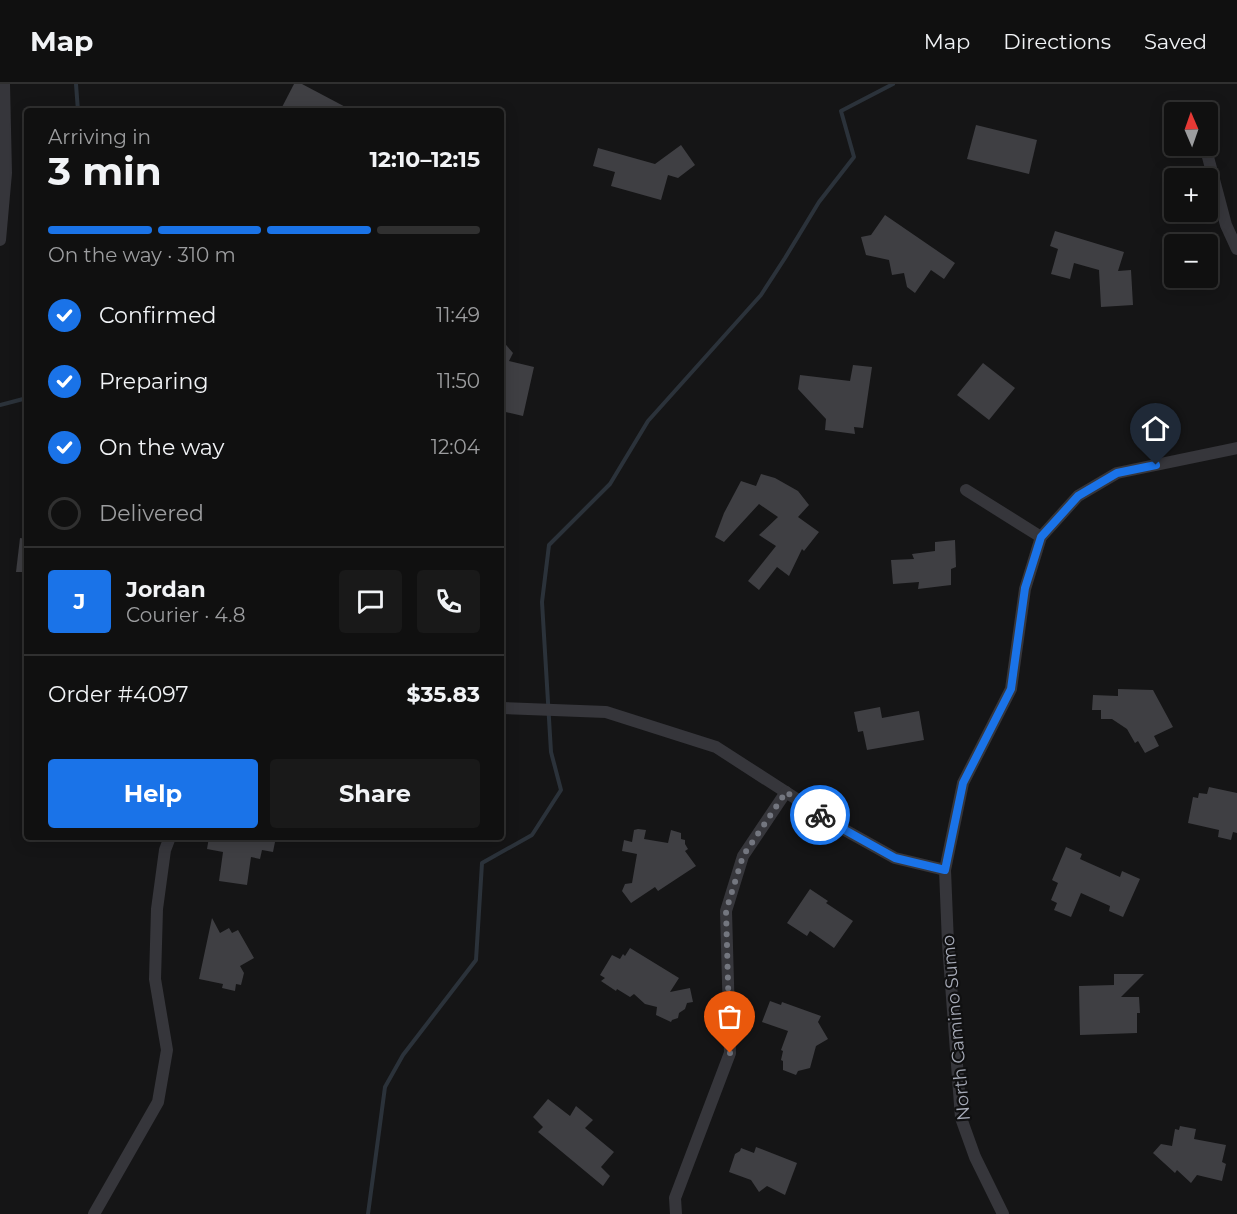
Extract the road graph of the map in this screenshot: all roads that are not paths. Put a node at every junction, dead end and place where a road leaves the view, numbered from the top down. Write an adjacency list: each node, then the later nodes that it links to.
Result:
1 (4, 84): 3 (street)
2 (1208, 156): 4 (street)
3 (0, 240)
4 (1237, 249)
5 (1237, 448): 7 (street, North Camino Sumo)
6 (966, 490): 7 (street)
7 (1041, 537): 11 (street, North Camino Sumo)
8 (504, 708): 9 (street)
9 (786, 792): 11 (street); 13 (street)
10 (169, 840): 12 (street)
11 (945, 870): 14 (street, North Camino Sumo)
12 (94, 1214)
13 (676, 1214)
14 (1003, 1214)

